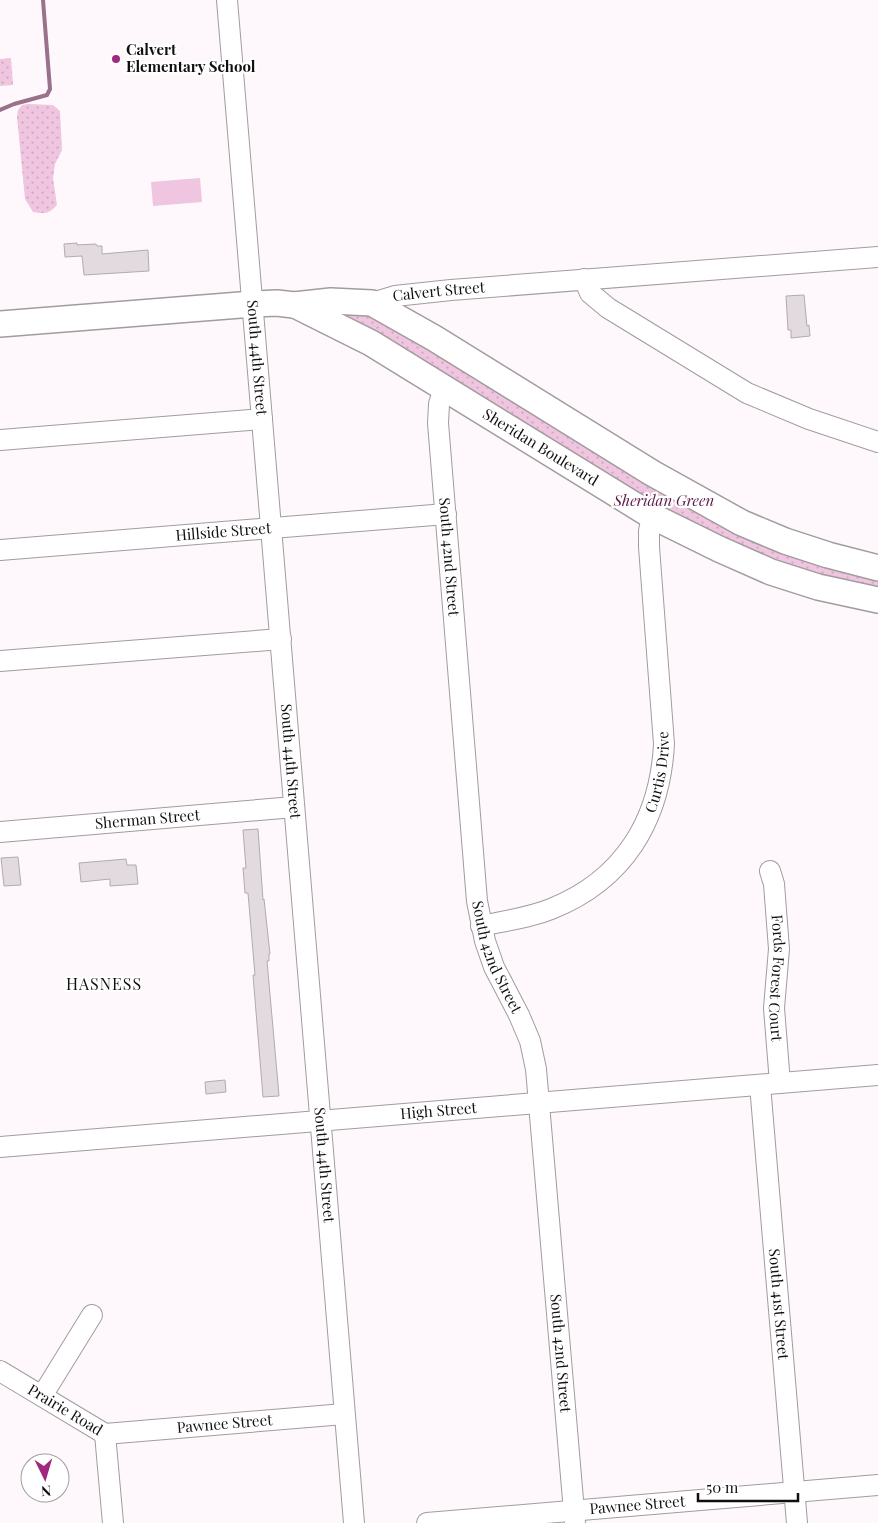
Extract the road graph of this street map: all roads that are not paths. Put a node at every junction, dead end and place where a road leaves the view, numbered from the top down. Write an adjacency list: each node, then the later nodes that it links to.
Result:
1 (227, 0): 5 (street, South 44th Street)
2 (878, 257): 3 (street, Calvert Street)
3 (584, 279): 4 (street, Calvert Street); 11 (street)
4 (372, 303): 6 (main road, Calvert Street); 16 (main road)
5 (253, 304): 6 (main road, Calvert Street); 7 (main road, Calvert Street); 9 (street, South 44th Street)
6 (294, 305): 8 (main road, Sheridan Boulevard)
7 (0, 324)
8 (444, 388): 12 (street, South 42nd Street); 13 (main road, Sheridan Boulevard)
9 (262, 419): 10 (street); 14 (street, South 44th Street)
10 (0, 440)
11 (878, 442)
12 (446, 514): 14 (street, Hillside Street); 23 (street, South 42nd Street)
13 (652, 516): 17 (main road, Sheridan Boulevard); 23 (street, Curtis Drive)
14 (272, 528): 15 (street, Hillside Street); 18 (street, South 44th Street)
15 (0, 550)
16 (878, 568)
17 (878, 600)
18 (281, 639): 19 (street); 20 (street, South 44th Street)
19 (0, 661)
20 (294, 807): 21 (street, Sherman Street); 27 (street, South 44th Street)
21 (0, 832)
22 (770, 871): 25 (street, Fords Forest Court)
23 (481, 926): 26 (street, South 42nd Street)
24 (878, 1075): 25 (street, High Street)
25 (770, 1084): 26 (street, High Street); 35 (street, South 41st Street)
26 (540, 1103): 27 (street, High Street); 36 (street, South 42nd Street)
27 (320, 1121): 28 (street, High Street); 32 (street, South 44th Street)
28 (0, 1147)
29 (92, 1315): 31 (street)
30 (0, 1371): 31 (street, Prairie Road)
31 (42, 1396): 33 (street, Prairie Road)
32 (344, 1414): 33 (street, Pawnee Street); 38 (street, South 44th Street)
33 (105, 1434): 37 (street, Prairie Road)
34 (878, 1485): 35 (street, Pawnee Street)
35 (794, 1492): 36 (street, Pawnee Street); 40 (street, South 41st Street)
36 (575, 1517): 39 (street, Pawnee Street)
37 (113, 1523)
38 (354, 1523)
39 (427, 1523)
40 (797, 1523)

